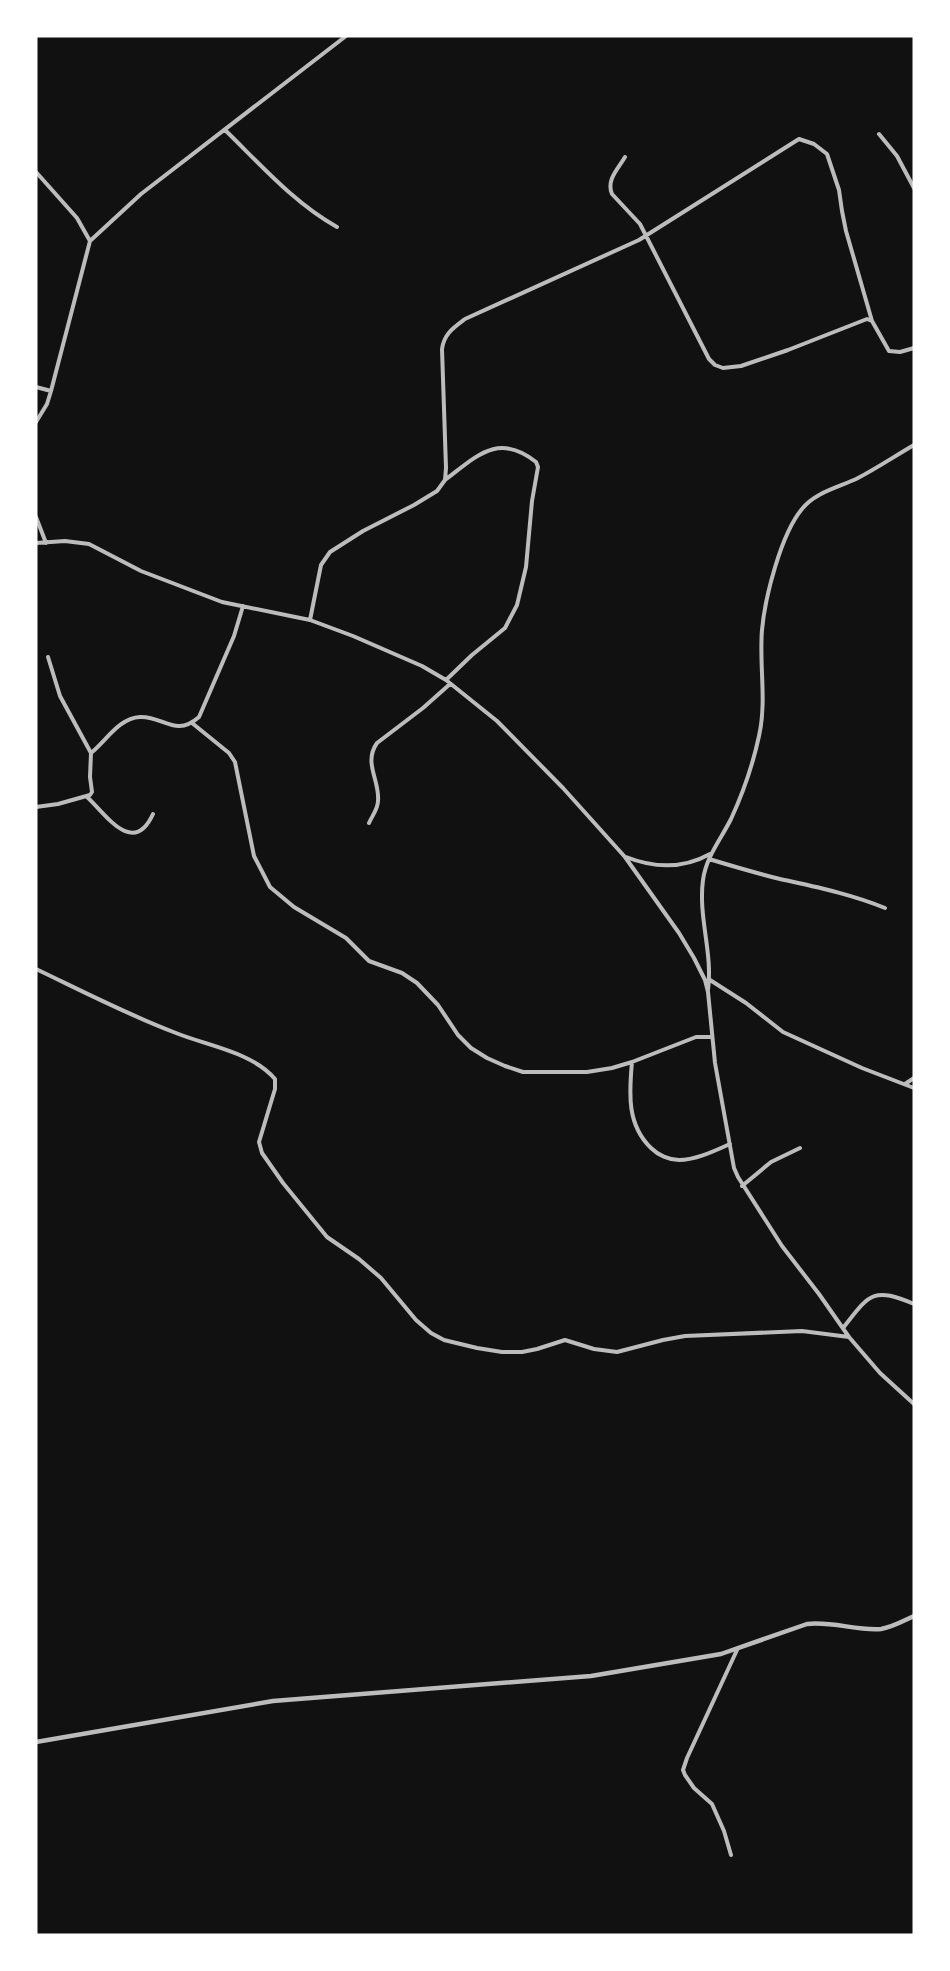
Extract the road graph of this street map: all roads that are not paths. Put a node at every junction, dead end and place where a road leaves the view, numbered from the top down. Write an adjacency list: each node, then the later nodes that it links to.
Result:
1 (346, 36): 2 (street)
2 (225, 130): 7 (street); 9 (street)
3 (879, 134): 6 (street)
4 (625, 157): 8 (street)
5 (36, 172): 9 (street)
6 (914, 188)
7 (337, 227)
8 (646, 236): 10 (street); 10 (street); 16 (street)
9 (90, 241): 13 (street)
10 (872, 321): 11 (street)
11 (914, 348)
12 (36, 387): 13 (street)
13 (51, 391): 14 (street)
14 (36, 422)
15 (914, 445): 32 (street)
16 (445, 480): 21 (street); 23 (street)
17 (36, 517): 19 (street)
18 (36, 543): 19 (street)
19 (46, 543): 20 (street)
20 (243, 606): 21 (street); 25 (street)
21 (310, 620): 23 (street)
22 (48, 657): 26 (street)
23 (446, 680): 24 (street)
24 (450, 684): 30 (street); 31 (street)
25 (192, 723): 26 (street); 38 (street)
26 (91, 753): 27 (street)
27 (87, 797): 28 (street); 29 (street)
28 (36, 807)
29 (152, 814)
30 (369, 823)
31 (625, 857): 32 (street); 36 (street)
32 (710, 857): 33 (street); 35 (street)
33 (885, 908)
34 (36, 969): 47 (street)
35 (710, 980): 36 (street); 40 (street)
36 (708, 992): 37 (street)
37 (712, 1037): 38 (street); 42 (street)
38 (632, 1062): 42 (street)
39 (914, 1078): 40 (street)
40 (905, 1084): 41 (street)
41 (914, 1088)
42 (730, 1144): 44 (street)
43 (800, 1148): 44 (street)
44 (742, 1186): 46 (street)
45 (914, 1304): 46 (street)
46 (843, 1328): 47 (street)
47 (849, 1337): 48 (street)
48 (914, 1404)
49 (914, 1616): 50 (street)
50 (737, 1650): 51 (street); 52 (street)
51 (36, 1742)
52 (732, 1855)

